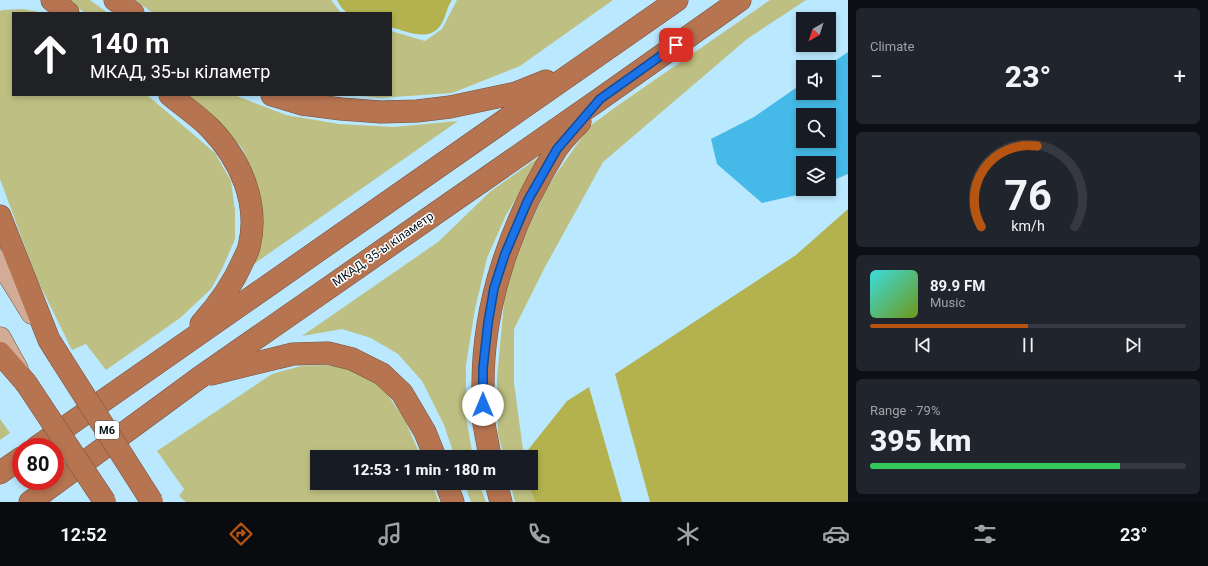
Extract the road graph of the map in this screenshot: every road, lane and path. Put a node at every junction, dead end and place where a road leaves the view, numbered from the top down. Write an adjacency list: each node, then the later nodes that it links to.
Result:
1 (52, 0): 5 (highway)
2 (115, 0): 6 (highway)
3 (677, 0): 7 (highway)
4 (740, 0): 10 (highway, МКАД, 35-ы кіламетр)
5 (67, 12)
6 (132, 12)
7 (579, 68): 9 (highway); 15 (highway)
8 (171, 96): 15 (highway)
9 (275, 96)
10 (600, 99): 17 (highway, МКАД, 35-ы кіламетр); 21 (highway)
11 (0, 216): 14 (highway)
12 (0, 261): 14 (main road, М6)
13 (0, 338): 18 (main road)
14 (49, 340): 28 (highway, М6, bridge)
15 (181, 347): 19 (highway)
16 (0, 353): 18 (highway)
17 (199, 378): 20 (highway); 26 (highway, МКАД, 35-ы кіламетр)
18 (24, 380): 27 (highway, bridge)
19 (51, 438)
20 (432, 450)
21 (489, 450)
22 (12, 464): 23 (highway)
23 (0, 473)
24 (449, 490): 29 (highway)
25 (498, 490): 30 (highway)
26 (30, 502)
27 (105, 502)
28 (152, 502)
29 (453, 502)
30 (502, 502)

